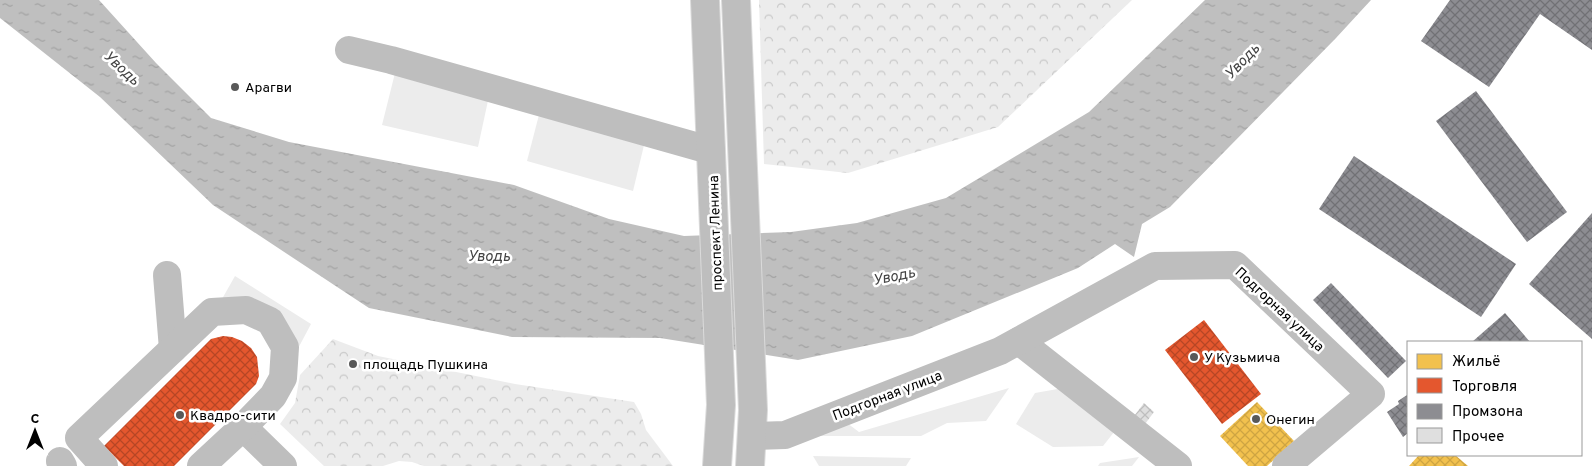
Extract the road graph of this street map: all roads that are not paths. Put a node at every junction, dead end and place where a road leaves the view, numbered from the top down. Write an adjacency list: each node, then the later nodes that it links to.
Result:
1 (705, 0): 4 (main road, проспект Ленина)
2 (736, 0): 8 (main road)
3 (348, 50): 4 (main road)
4 (712, 160): 13 (main road, проспект Ленина)
5 (167, 275): 7 (main road)
6 (1019, 341): 8 (main road, Подгорная улица); 15 (main road); 16 (main road, Подгорная улица)
7 (173, 348): 9 (main road); 10 (main road)
8 (752, 423): 14 (main road)
9 (243, 427): 11 (main road); 12 (main road)
10 (104, 466)
11 (201, 466)
12 (283, 466)
13 (717, 466)
14 (750, 466)
15 (1178, 466)
16 (1286, 466)

